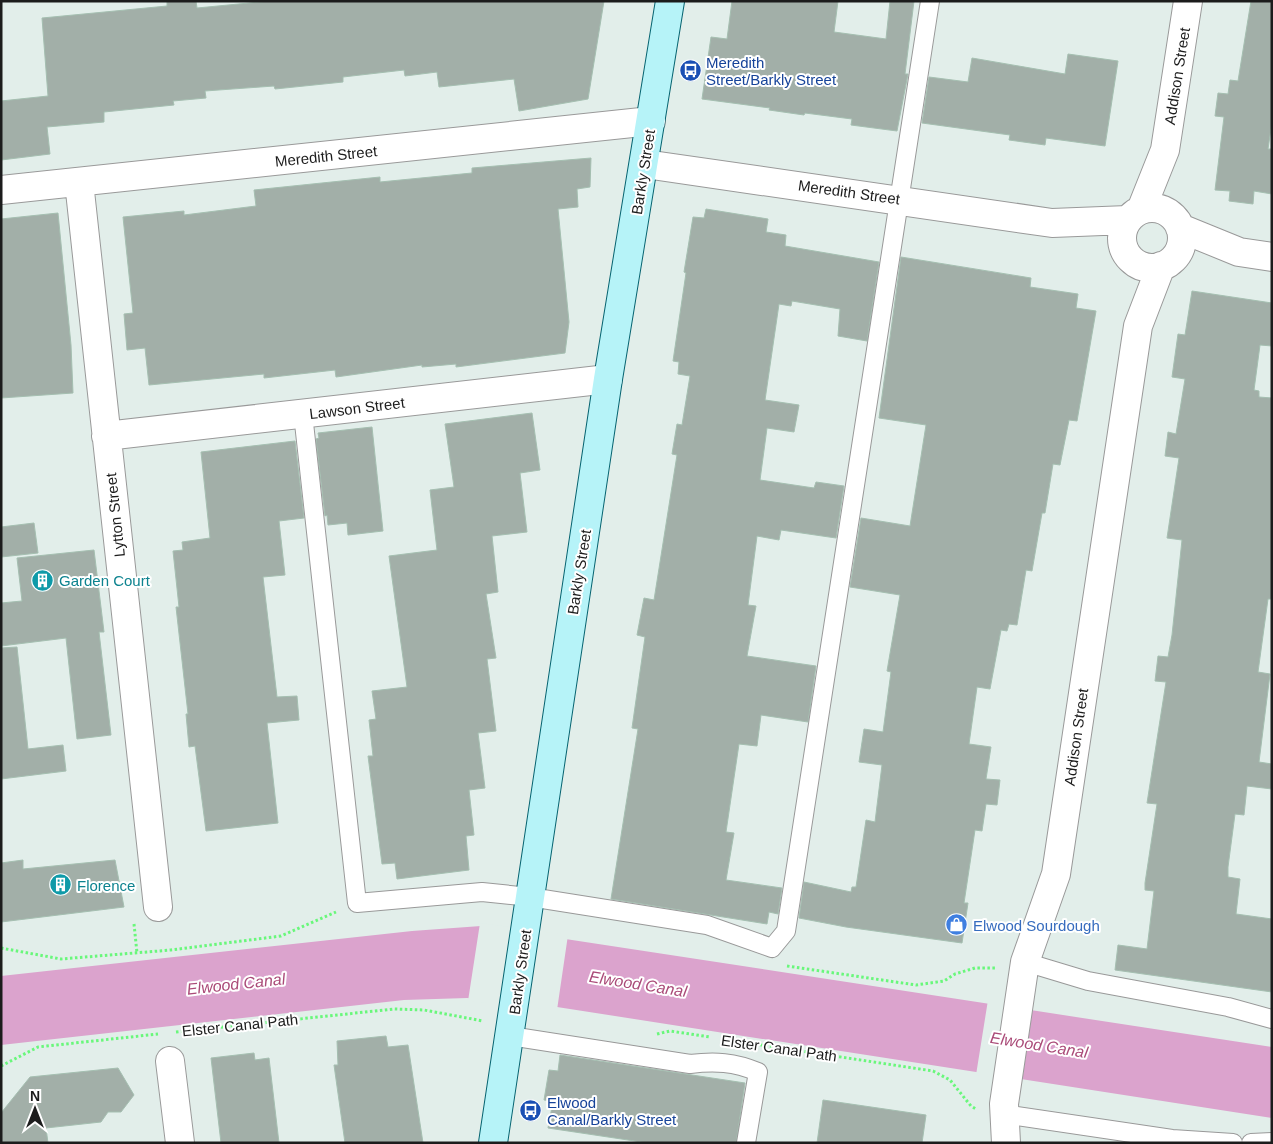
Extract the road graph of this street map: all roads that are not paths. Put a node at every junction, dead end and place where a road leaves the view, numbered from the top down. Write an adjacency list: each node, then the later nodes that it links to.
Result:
1 (670, 1): 4 (main road, Barkly Street)
2 (930, 1): 9 (lane)
3 (1188, 1): 5 (street, Addison Street)
4 (651, 121): 6 (main road, Barkly Street); 7 (street, Meredith Street)
5 (1165, 150): 10 (street, Addison Street); 11 (street, Addison Street)
6 (645, 164): 9 (street, Meredith Street); 18 (main road, Barkly Street)
7 (79, 182): 8 (street, Meredith Street); 20 (street, Lytton Street)
8 (1, 190)
9 (899, 199): 12 (street, Meredith Street); 22 (lane)
10 (1134, 215): 11 (street); 12 (street, Meredith Street); 14 (street)
11 (1175, 221): 13 (street); 16 (street)
12 (1052, 222): 14 (street, Meredith Street)
13 (1238, 252): 15 (street); 16 (street)
14 (1127, 254): 16 (street); 17 (street, Addison Street)
15 (1272, 257)
16 (1168, 262): 17 (street, Addison Street)
17 (1138, 326): 23 (street, Addison Street)
18 (608, 379): 19 (street, Lawson Street); 22 (main road, Barkly Street)
19 (303, 414): 20 (street, Lawson Street); 22 (lane)
20 (106, 436): 21 (street, Lytton Street)
21 (158, 907)
22 (529, 908): 25 (main road, Barkly Street)
23 (1023, 974): 24 (lane); 27 (street, Addison Street)
24 (1272, 1019)
25 (512, 1024): 30 (main road, Barkly Street); 31 (lane)
26 (170, 1061): 29 (street)
27 (1003, 1114): 32 (street, Addison Street); 33 (lane)
28 (1272, 1142): 34 (lane)
29 (180, 1143)
30 (493, 1143)
31 (746, 1143)
32 (1006, 1143)
33 (1233, 1143)
34 (1250, 1143)

